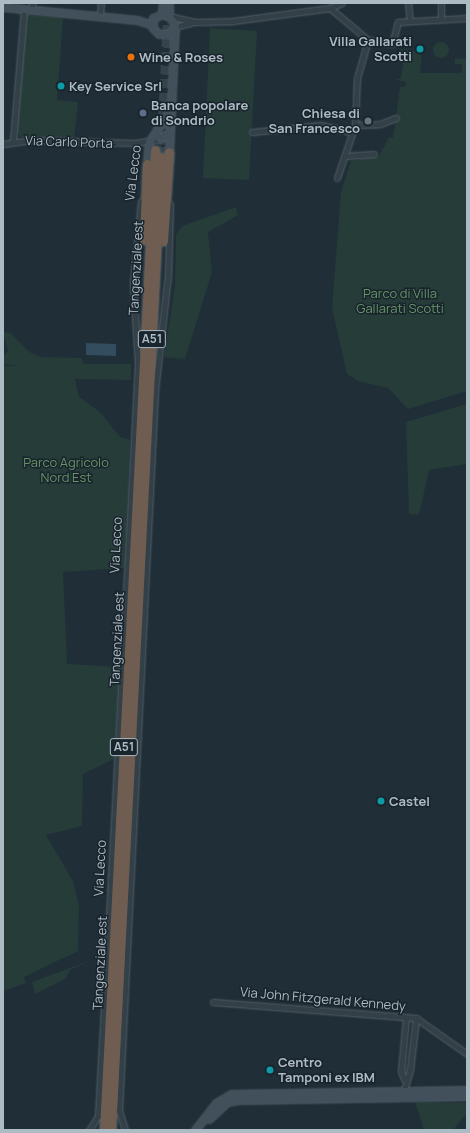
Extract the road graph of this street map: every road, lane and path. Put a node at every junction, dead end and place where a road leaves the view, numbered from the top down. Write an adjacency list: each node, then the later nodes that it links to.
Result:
1 (101, 3): 12 (street)
2 (163, 3): 11 (street)
3 (169, 3): 11 (street)
4 (342, 3): 9 (street)
5 (408, 3): 16 (street)
6 (441, 3): 14 (street)
7 (32, 6): 10 (street); 12 (street)
8 (3, 7): 10 (street)
9 (330, 8): 17 (street); 21 (street)
10 (24, 9): 31 (street)
11 (165, 15): 15 (street); 17 (street); 18 (street); 19 (street, Via Lecco)
12 (100, 16): 15 (street)
13 (467, 18): 14 (street)
14 (441, 19): 16 (street)
15 (136, 20): 18 (street)
16 (410, 21): 21 (street)
17 (194, 22): 19 (street)
18 (152, 25): 20 (street)
19 (174, 28): 20 (street); 22 (street, Via Lecco)
20 (162, 35): 22 (street)
21 (368, 40): 25 (street)
22 (171, 50): 23 (street, Via Lecco)
23 (169, 108): 26 (street, Via Lecco); 29 (street, Via Lecco)
24 (396, 118): 25 (street)
25 (355, 125): 28 (street)
26 (156, 130): 29 (street); 30 (street, Via Lecco); 32 (street, Via Lecco); 33 (street, Via Carlo Porta)
27 (252, 132): 28 (street)
28 (352, 132): 37 (street)
29 (168, 133): 30 (street, Via Lecco); 35 (street, Via Lecco)
30 (160, 139): 32 (street, Via Carlo Porta)
31 (13, 140): 33 (street, Via Carlo Porta); 34 (street, Via Carlo Porta)
32 (149, 142): 33 (street, Via Carlo Porta); 38 (street, Via Lecco)
33 (135, 143): 38 (street)
34 (3, 144)
35 (162, 152): 40 (highway, Tangenziale est / A51); 40 (highway); 52 (street, Via Lecco)
36 (374, 154): 37 (street)
37 (345, 156): 39 (street)
38 (147, 161): 40 (highway); 49 (street, Via Lecco)
39 (337, 178)
40 (149, 330): 50 (highway, Tangenziale est / A51); 51 (highway, Tangenziale est / A51)
41 (213, 1002): 42 (street, Via John Fitzgerald Kennedy)
42 (406, 1018): 43 (street, Via John Fitzgerald Kennedy); 45 (street)
43 (416, 1018): 44 (street, Via John Fitzgerald Kennedy); 45 (street)
44 (467, 1054)
45 (404, 1079): 47 (street)
46 (467, 1090): 47 (street)
47 (402, 1094): 48 (street); 53 (street); 54 (street)
48 (467, 1096)
49 (90, 1130)
50 (104, 1130)
51 (111, 1130)
52 (125, 1130)
53 (195, 1130)
54 (200, 1130)

